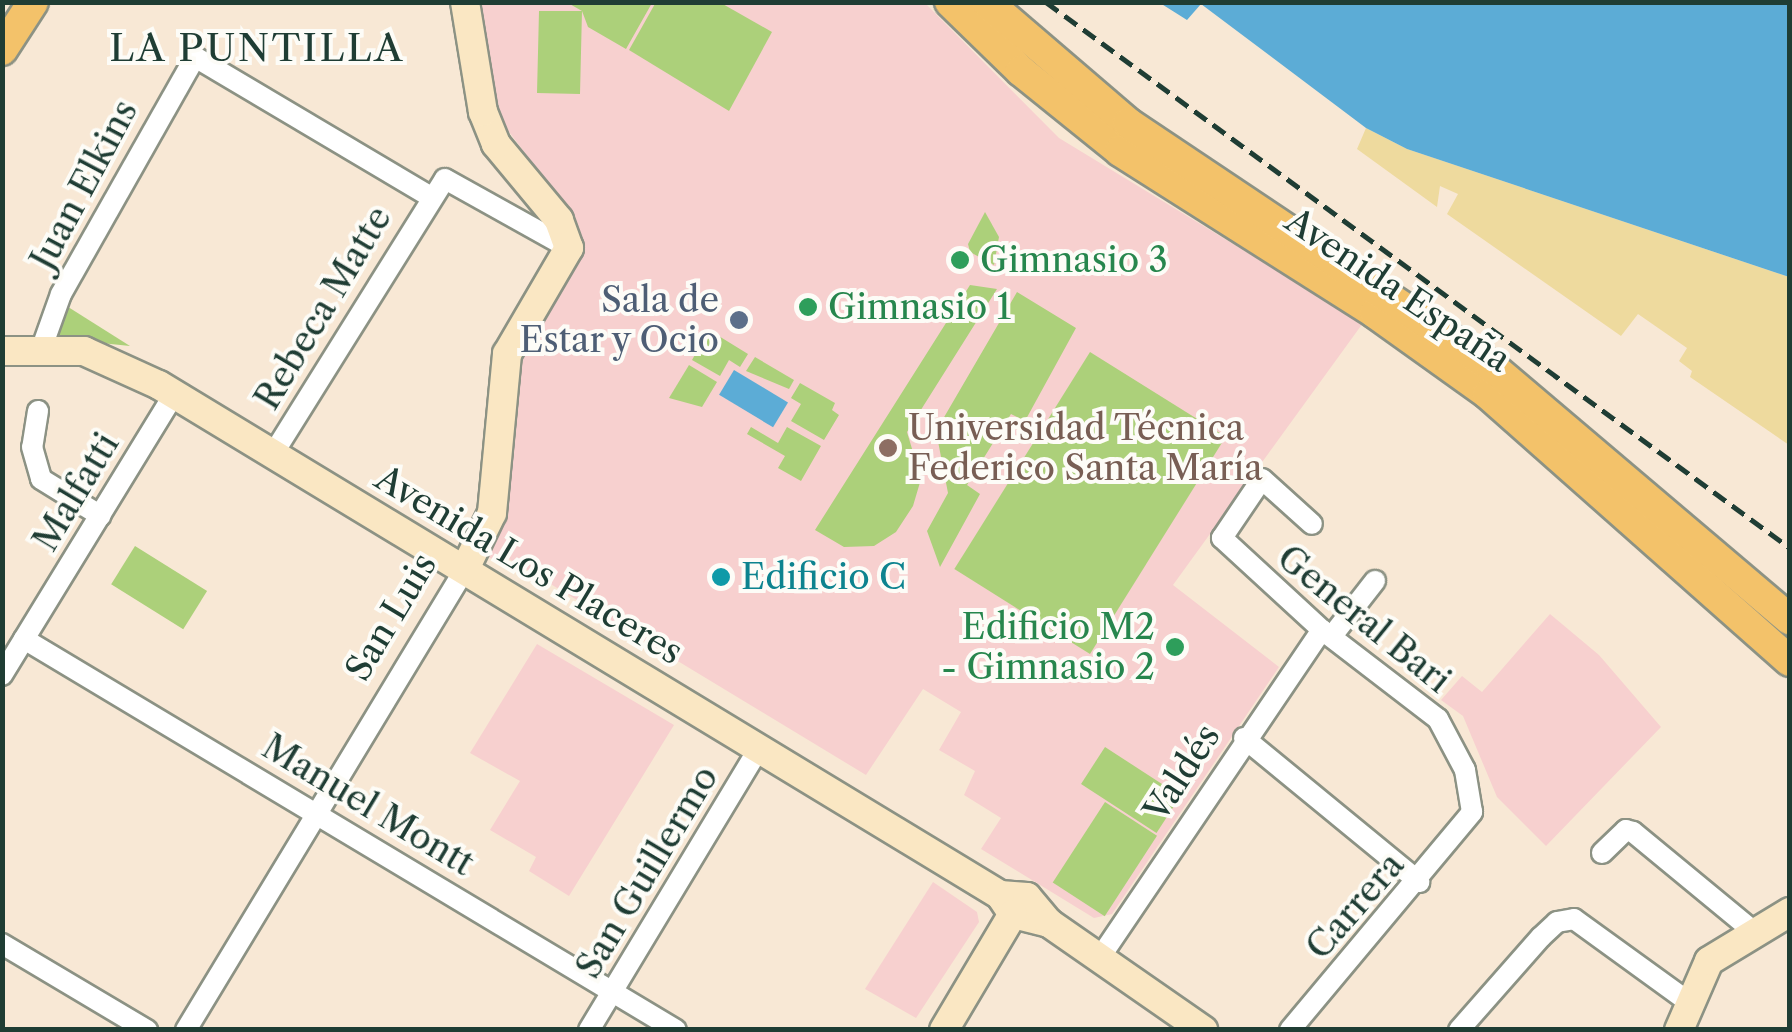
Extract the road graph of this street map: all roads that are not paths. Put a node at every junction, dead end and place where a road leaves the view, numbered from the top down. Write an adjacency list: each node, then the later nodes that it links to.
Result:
1 (465, 2): 7 (main road)
2 (950, 2): 20 (main road, Avenida España)
3 (987, 2): 17 (main road, Avenida España)
4 (32, 4): 5 (main road)
5 (2, 50)
6 (428, 196): 7 (street); 8 (street, Juan Elkins); 12 (street, Rebeca Matte)
7 (569, 248): 15 (main road, San Luis)
8 (40, 350): 9 (main road, Avenida Los Placeres); 10 (main road, Avenida Los Placeres)
9 (2, 351)
10 (174, 394): 12 (main road, Avenida Los Placeres); 13 (street, Malfatti)
11 (38, 411): 13 (street)
12 (273, 454): 15 (main road, Avenida Los Placeres)
13 (101, 516): 19 (street, Malfatti)
14 (1312, 524): 18 (street, General Bari)
15 (465, 569): 23 (main road, Avenida Los Placeres); 24 (street, San Luis)
16 (1375, 580): 18 (street, Valdés)
17 (1790, 620)
18 (1327, 633): 22 (street, Valdés); 25 (street, General Bari)
19 (24, 639): 21 (street, Malfatti); 24 (street, Manuel Montt)
20 (1790, 660)
21 (2, 675)
22 (1244, 738): 27 (street); 32 (street, Valdés)
23 (759, 748): 28 (main road, Avenida Los Placeres); 33 (street, San Guillermo)
24 (317, 811): 33 (street, Manuel Montt); 36 (street, San Luis)
25 (1467, 825): 27 (street, Carrera)
26 (1602, 853): 30 (street)
27 (1419, 882): 41 (street, Carrera)
28 (1007, 905): 32 (main road, Avenida Los Placeres); 39 (main road)
29 (1790, 912): 30 (main road)
30 (1753, 931): 34 (main road)
31 (2, 944): 35 (street)
32 (1101, 956): 40 (main road, Avenida Los Placeres)
33 (612, 992): 37 (street, San Guillermo); 38 (street, Manuel Montt)
34 (1690, 1003): 42 (street); 43 (main road)
35 (147, 1030)
36 (186, 1030)
37 (590, 1030)
38 (676, 1030)
39 (944, 1030)
40 (1203, 1030)
41 (1290, 1030)
42 (1459, 1030)
43 (1679, 1030)

